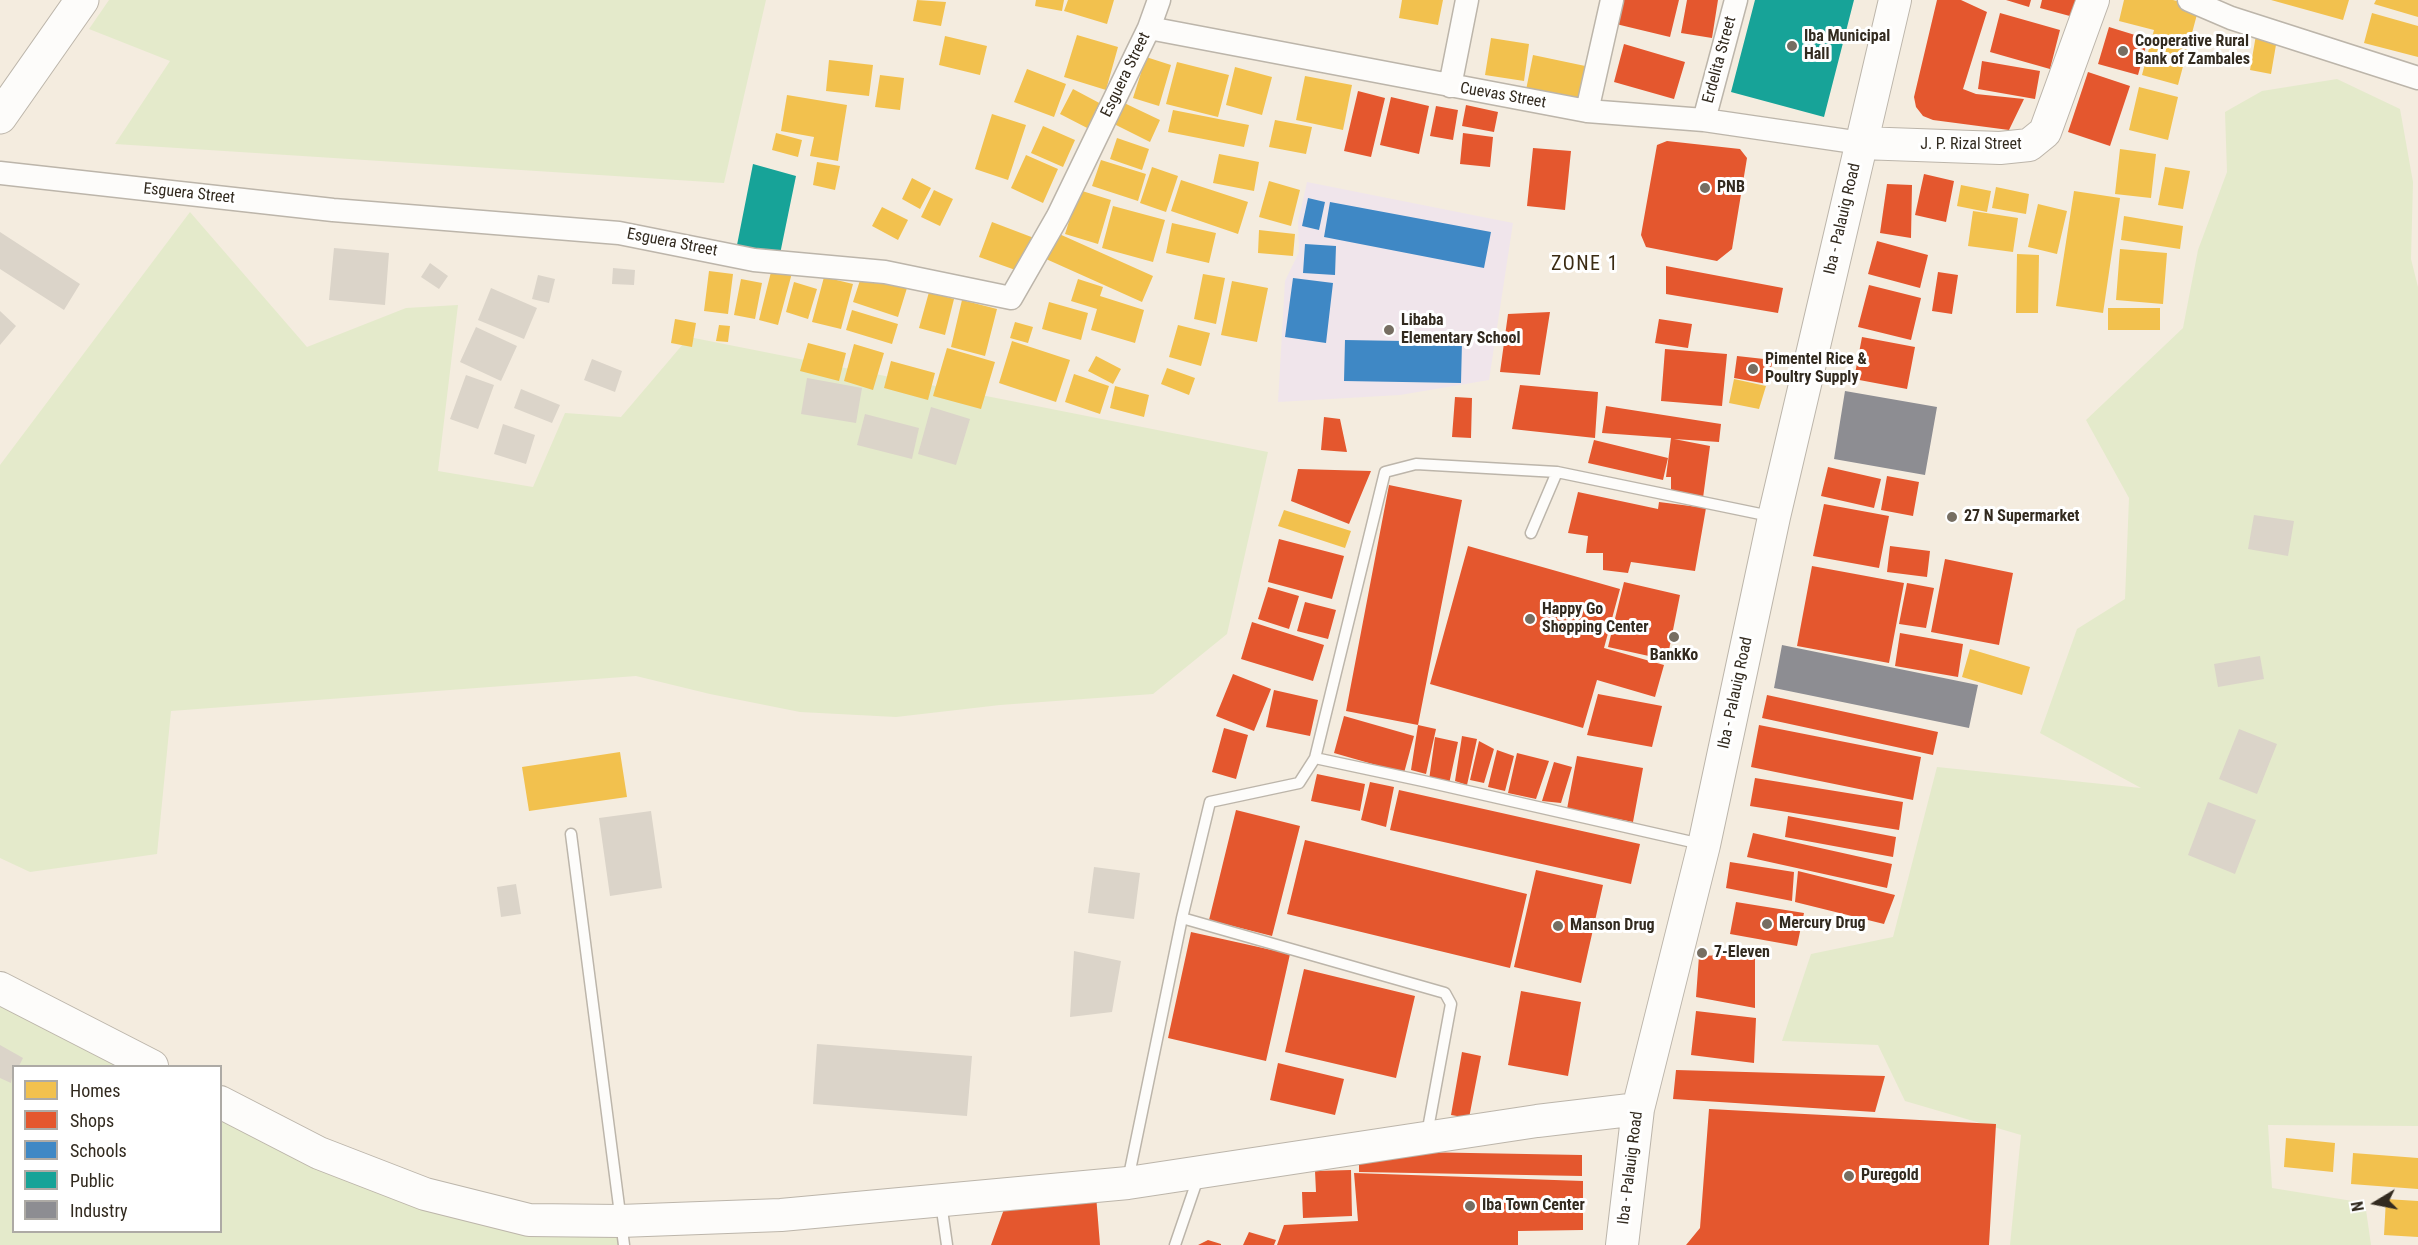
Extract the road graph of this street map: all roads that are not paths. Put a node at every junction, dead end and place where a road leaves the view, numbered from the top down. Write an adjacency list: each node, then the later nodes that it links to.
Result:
1 (82, 0): 14 (main road)
2 (1160, 0): 10 (street, Esguera Street)
3 (1467, 0): 12 (street)
4 (1612, 0): 13 (street)
5 (1736, 0): 15 (street, Erdelita Street)
6 (1894, 0): 16 (main road, Iba - Palauig Road)
7 (2093, 0): 16 (main road, J. P. Rizal Street)
8 (2189, 0): 9 (street)
9 (2234, 9): 11 (street)
10 (1149, 28): 12 (street, Cuevas Street); 17 (street, Esguera Street)
11 (2418, 78)
12 (1450, 86): 13 (street, Cuevas Street)
13 (1587, 111): 15 (street, Cuevas Street)
14 (0, 117)
15 (1704, 120): 16 (street, Cuevas Street)
16 (1861, 143): 19 (main road, Iba - Palauig Road)
17 (0, 173)
18 (1557, 472): 19 (lane); 20 (lane); 21 (lane)
19 (1774, 517): 23 (main road, Iba - Palauig Road)
20 (1531, 533)
21 (1315, 758): 23 (lane); 24 (lane)
22 (572, 834): 33 (lane)
23 (1704, 845): 28 (main road, Iba - Palauig Road)
24 (1182, 918): 29 (lane); 31 (lane)
25 (0, 988): 26 (main road)
26 (150, 1065)
27 (222, 1103): 33 (main road)
28 (1638, 1109): 29 (main road); 36 (main road, Iba - Palauig Road)
29 (1426, 1138): 30 (main road)
30 (1200, 1172): 31 (main road); 35 (lane)
31 (1128, 1183): 32 (main road)
32 (941, 1200): 33 (main road); 34 (lane)
33 (622, 1233)
34 (947, 1245)
35 (1175, 1245)
36 (1622, 1245)

